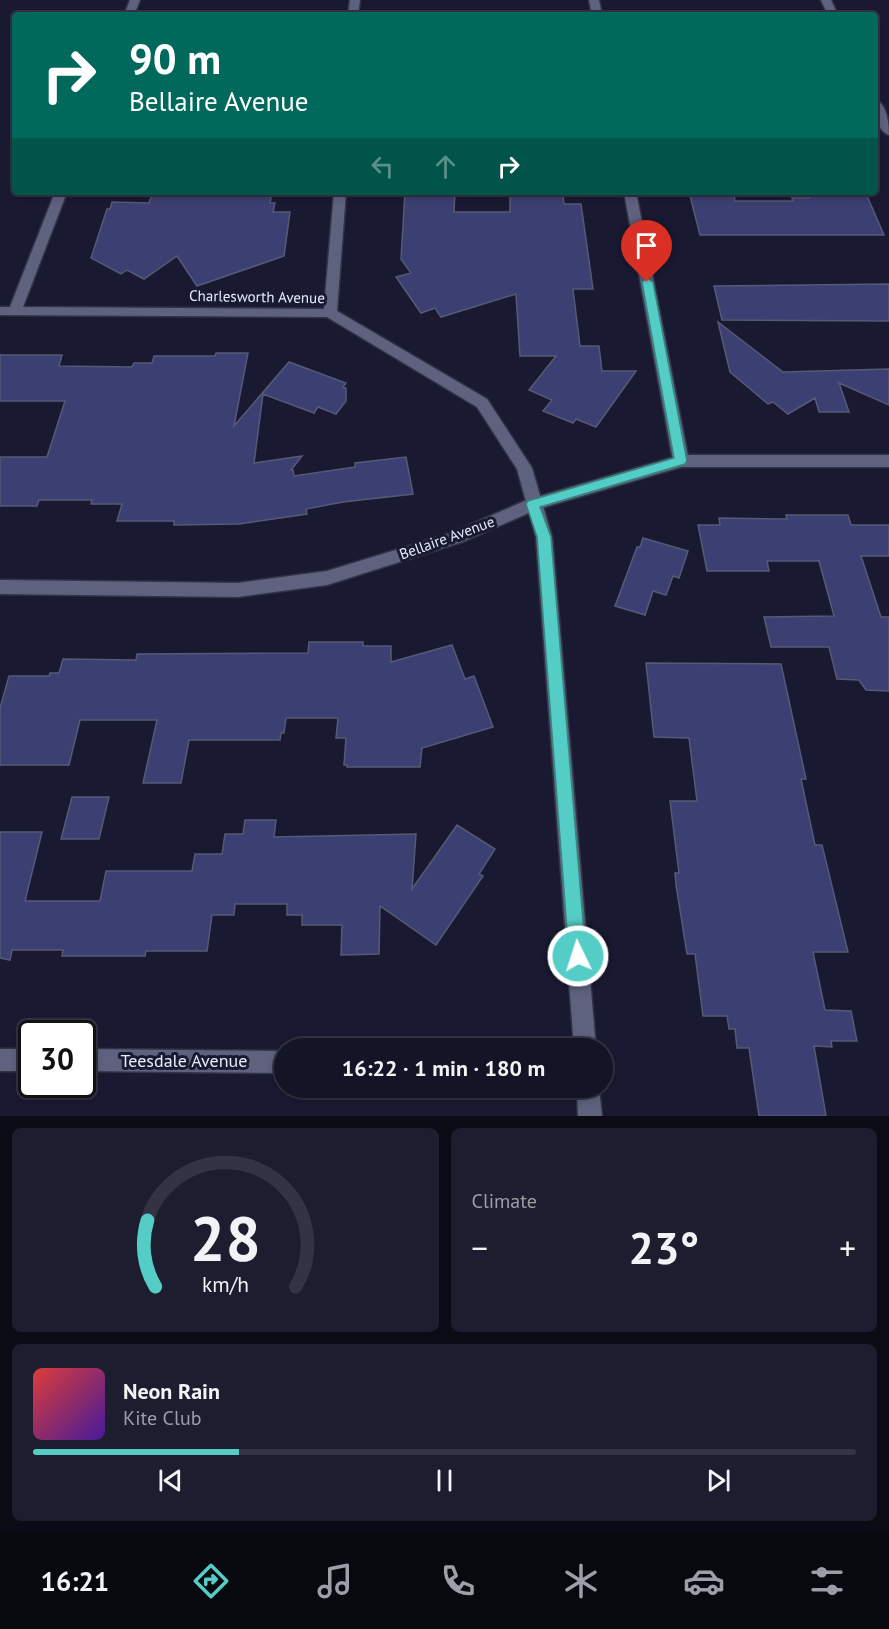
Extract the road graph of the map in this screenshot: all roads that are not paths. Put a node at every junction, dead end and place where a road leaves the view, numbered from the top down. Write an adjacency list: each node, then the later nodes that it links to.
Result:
1 (878, 109): 2 (street)
2 (889, 132)
3 (60, 195): 7 (street)
4 (340, 195): 8 (street)
5 (631, 195): 9 (street)
6 (0, 311): 7 (street, Charlesworth Avenue)
7 (15, 311): 8 (street, Charlesworth Avenue)
8 (330, 313): 11 (street, Charlesworth Avenue)
9 (681, 461): 10 (street, Bellaire Avenue); 11 (street, Bellaire Avenue)
10 (889, 461)
11 (533, 504): 12 (street, Bellaire Avenue); 13 (street, Charlesworth Avenue)
12 (0, 587)
13 (584, 1038)
14 (0, 1060): 15 (street)
15 (18, 1060)
16 (96, 1060): 17 (street, Teesdale Avenue)
17 (274, 1062)
18 (589, 1098): 19 (street)
19 (590, 1116)

